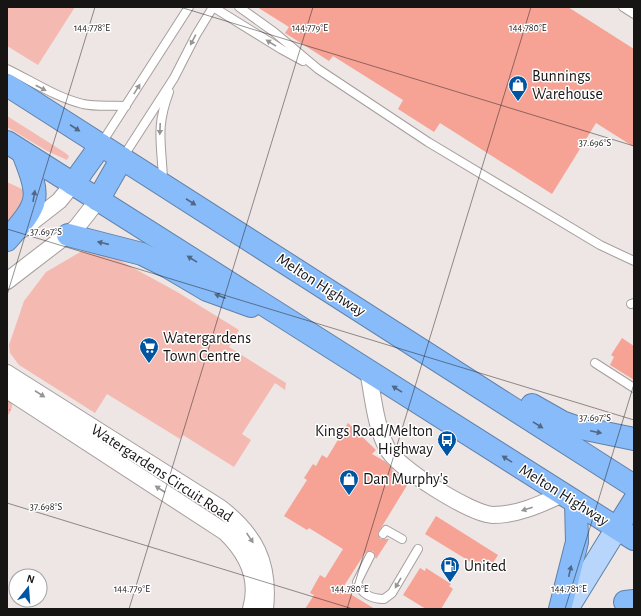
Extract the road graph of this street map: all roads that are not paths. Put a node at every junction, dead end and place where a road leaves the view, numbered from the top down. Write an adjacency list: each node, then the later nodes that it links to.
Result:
1 (189, 7): 9 (lane, one-way to 1)
2 (239, 7): 6 (lane)
3 (624, 7): 4 (lane)
4 (634, 14)
5 (7, 69): 9 (lane, one-way to 9)
6 (318, 69): 7 (lane, one-way to 7); 18 (lane)
7 (174, 78): 12 (lane); 14 (lane, one-way to 14)
8 (7, 85): 10 (highway, Melton Highway, one-way to 10)
9 (126, 106): 10 (lane)
10 (101, 145): 12 (highway, Melton Highway); 13 (highway)
11 (15, 148): 13 (highway, Melton Highway); 17 (highway, one-way to 11)
12 (122, 158): 14 (highway, Melton Highway); 15 (highway)
13 (73, 184): 15 (highway, Melton Highway); 17 (street)
14 (163, 184): 24 (highway, Melton Highway, one-way to 24)
15 (98, 200): 16 (street); 20 (highway, Melton Highway, one-way to 15)
16 (68, 235): 19 (street); 20 (highway, one-way to 16)
17 (7, 241)
18 (634, 261)
19 (9, 281)
20 (284, 317): 22 (highway, Melton Highway)
21 (596, 364): 25 (lane)
22 (368, 370): 29 (highway, Melton Highway, one-way to 22); 29 (street, one-way to 22)
23 (7, 373): 37 (street, Watergardens Circuit Road, one-way to 37)
24 (469, 381): 27 (highway, one-way to 27); 28 (highway, Melton Highway, one-way to 28)
25 (634, 388)
26 (7, 390): 36 (street, Watergardens Circuit Road, one-way to 26)
27 (634, 439)
28 (634, 486)
29 (570, 498): 32 (highway, Melton Highway); 38 (highway, one-way to 29)
30 (634, 501): 32 (highway)
31 (383, 534): 33 (lane)
32 (626, 534): 39 (main road)
33 (402, 539)
34 (418, 549): 35 (lane, one-way to 35)
35 (370, 556)
36 (251, 609)
37 (265, 609)
38 (560, 609)
39 (567, 609)

